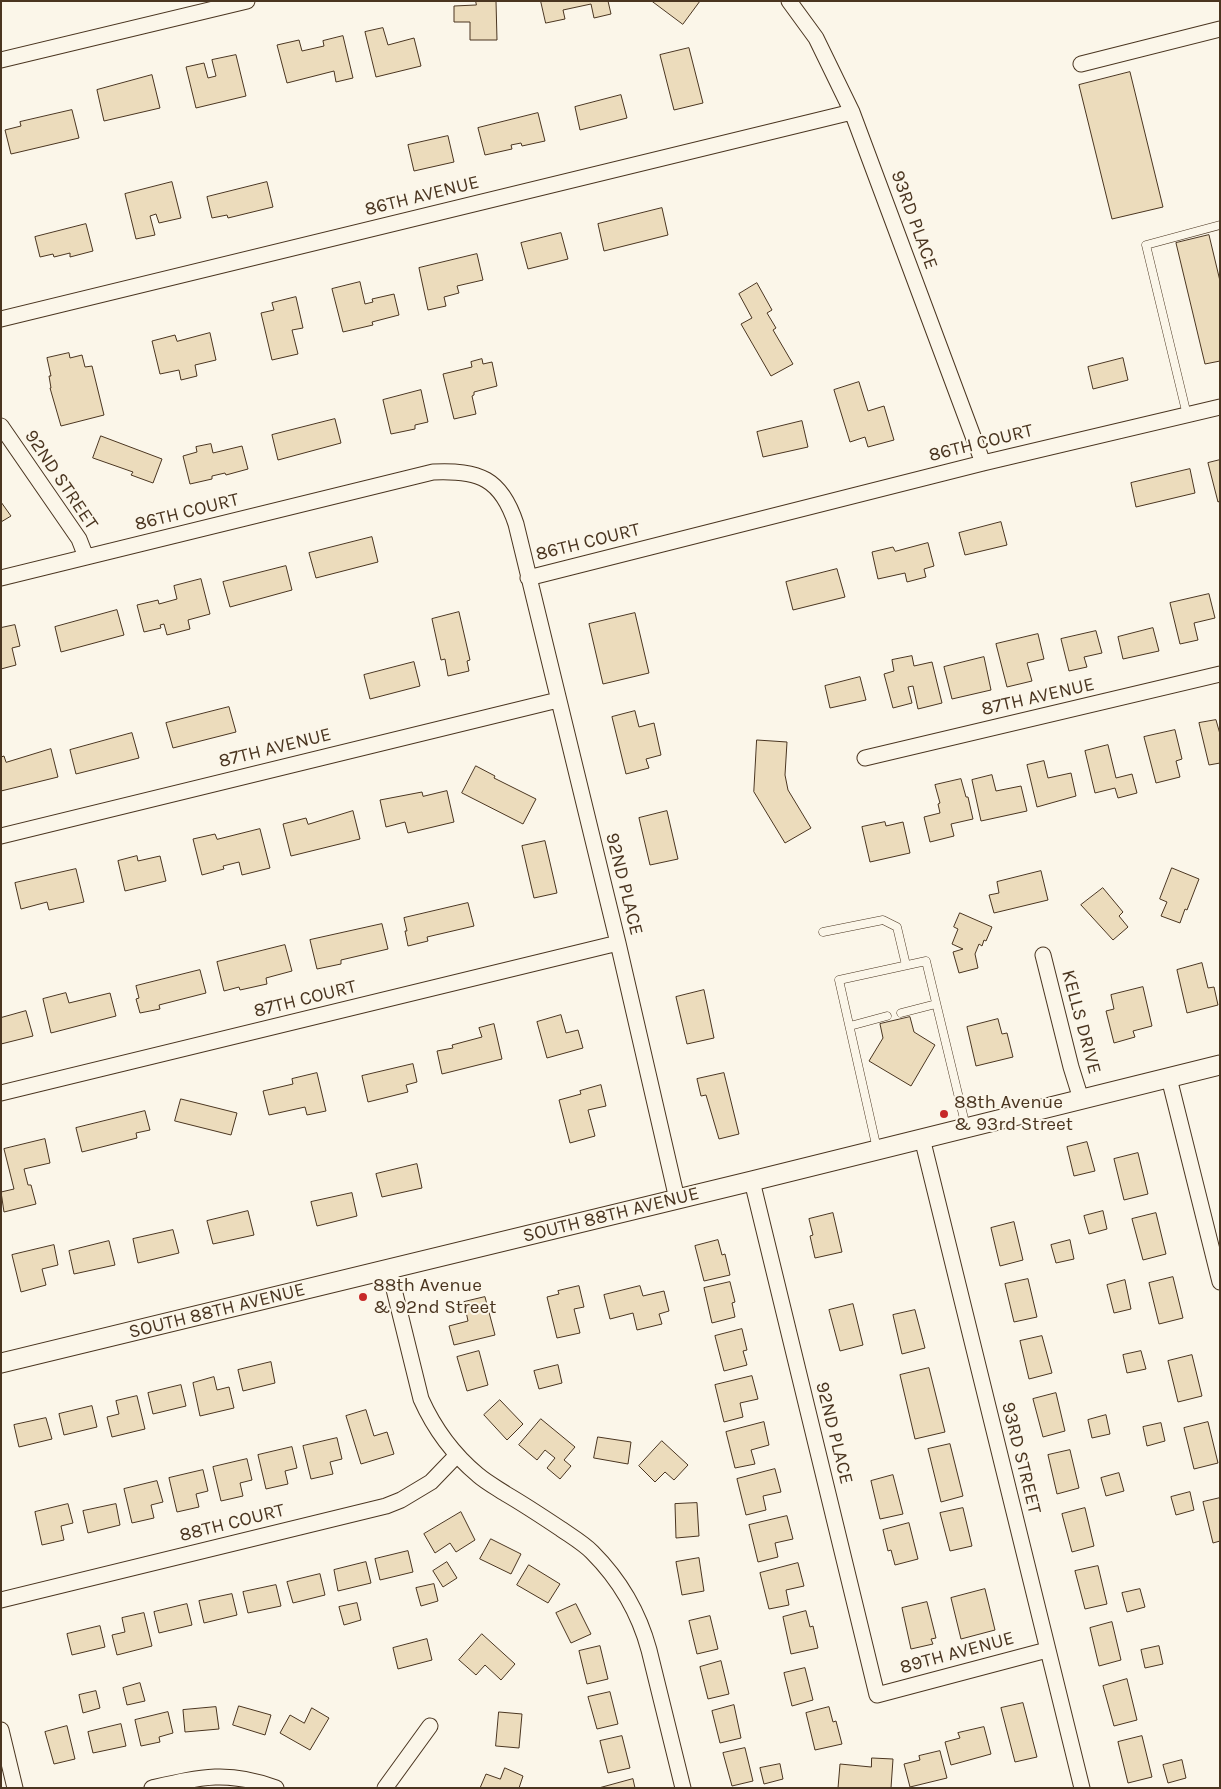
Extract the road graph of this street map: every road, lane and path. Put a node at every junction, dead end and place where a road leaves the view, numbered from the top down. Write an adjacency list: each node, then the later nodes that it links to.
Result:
1 (248, 1): 4 (street)
2 (789, 1): 6 (street, 93RD PLACE)
3 (1220, 29): 5 (street)
4 (1, 60)
5 (1081, 64)
6 (852, 112): 8 (street, 86TH AVENUE); 12 (street, 93RD PLACE)
7 (1220, 225): 10 (lane)
8 (1, 319)
9 (1220, 407): 10 (street, 86TH COURT)
10 (1187, 415): 12 (street, 86TH COURT)
11 (1, 426): 13 (street, 92ND STREET)
12 (983, 463): 15 (street, 86TH COURT)
13 (86, 557): 14 (street, 86TH COURT); 15 (street, 86TH COURT)
14 (1, 578)
15 (528, 578): 17 (street, 92ND PLACE)
16 (1220, 674): 18 (street, 87TH AVENUE)
17 (558, 700): 19 (street, 87TH AVENUE); 21 (street, 92ND PLACE)
18 (865, 758)
19 (1, 836)
20 (823, 932): 23 (lane)
21 (618, 943): 30 (street, 87TH COURT); 36 (street, 92ND PLACE)
22 (1043, 955): 31 (street, KELLS DRIVE)
23 (906, 965): 24 (lane); 27 (lane)
24 (936, 1004): 25 (lane); 32 (lane)
25 (901, 1013)
26 (887, 1016): 27 (lane)
27 (850, 1026): 34 (lane)
28 (1220, 1065): 29 (street, SOUTH 88TH AVENUE)
29 (1169, 1078): 31 (street, SOUTH 88TH AVENUE); 38 (street)
30 (1, 1093)
31 (1081, 1099): 32 (street, SOUTH 88TH AVENUE)
32 (966, 1127): 33 (street, SOUTH 88TH AVENUE)
33 (922, 1138): 34 (street, SOUTH 88TH AVENUE); 42 (street, 93RD STREET)
34 (877, 1149): 35 (street, SOUTH 88TH AVENUE)
35 (752, 1181): 36 (street, SOUTH 88TH AVENUE); 43 (street, 92ND PLACE)
36 (678, 1199): 37 (street, SOUTH 88TH AVENUE)
37 (389, 1269): 39 (street, SOUTH 88TH AVENUE); 40 (street)
38 (1220, 1282)
39 (1, 1363)
40 (457, 1455): 41 (street, 88TH COURT); 50 (street)
41 (1, 1600)
42 (1047, 1650): 43 (street, 89TH AVENUE); 51 (street, 93RD STREET)
43 (877, 1695)
44 (430, 1726): 49 (street)
45 (1, 1730): 46 (street)
46 (16, 1788)
47 (152, 1788): 48 (street)
48 (276, 1788)
49 (385, 1788)
50 (683, 1788)
51 (1082, 1788)

